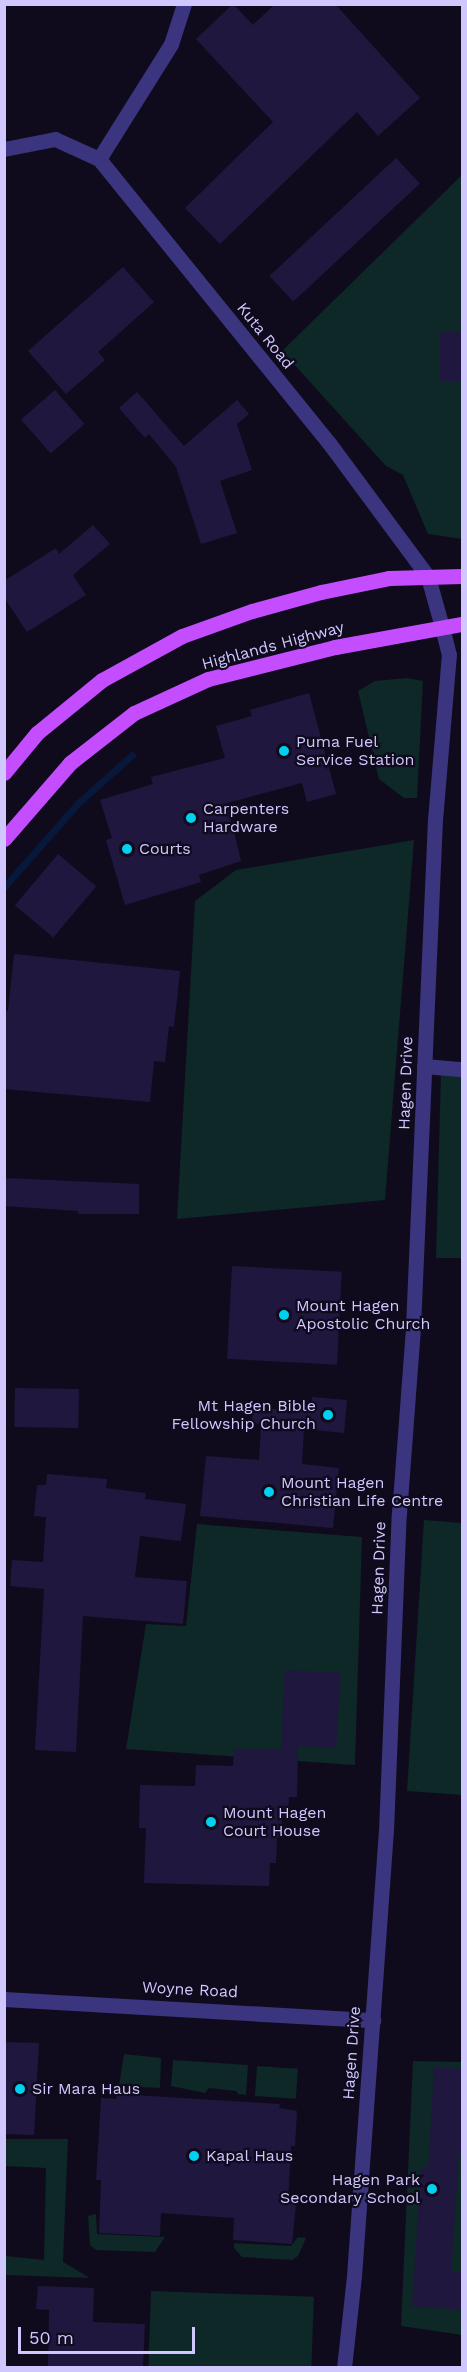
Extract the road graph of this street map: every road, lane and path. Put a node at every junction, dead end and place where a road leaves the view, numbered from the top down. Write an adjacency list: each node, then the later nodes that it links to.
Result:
1 (184, 4): 3 (street)
2 (4, 149): 3 (street, Kuta Road)
3 (99, 159): 5 (street, Kuta Road)
4 (462, 576): 5 (main road, Highlands Highway)
5 (428, 577): 7 (street, Kuta Road); 8 (main road, Highlands Highway)
6 (462, 624): 7 (main road, Highlands Highway)
7 (442, 627): 9 (main road, Highlands Highway); 10 (street, Hagen Drive)
8 (4, 773)
9 (4, 839)
10 (424, 1066): 11 (street); 13 (street, Hagen Drive)
11 (462, 1069)
12 (4, 1999): 13 (street, Woyne Road)
13 (373, 2020): 14 (street, Hagen Drive)
14 (344, 2367)

